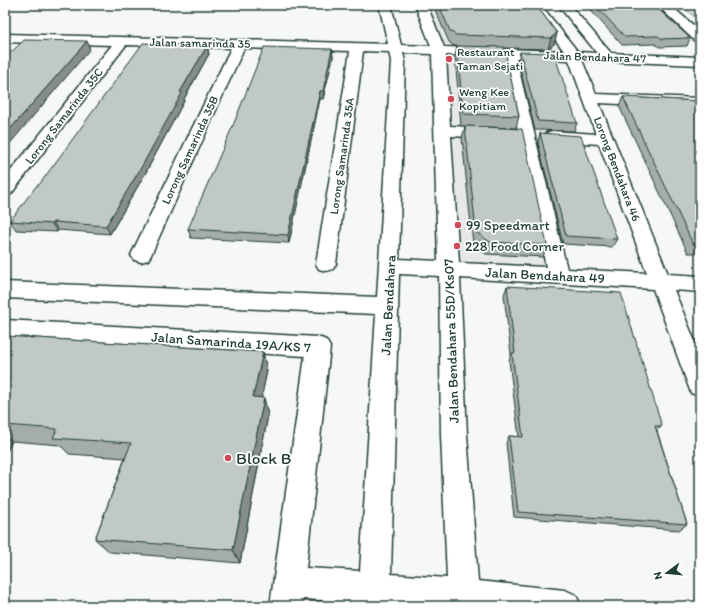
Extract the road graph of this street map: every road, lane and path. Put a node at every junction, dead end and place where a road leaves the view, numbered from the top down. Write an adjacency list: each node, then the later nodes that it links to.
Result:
1 (385, 5): 11 (street, Jalan Bendahara)
2 (421, 5): 12 (street, Jalan Bendahara 55D/Ks07)
3 (535, 5): 14 (street, Lorong Bendahara 46)
4 (564, 5): 15 (street)
5 (663, 5): 7 (street)
6 (6, 38): 8 (street, Jalan samarinda 35)
7 (700, 38)
8 (122, 41): 9 (street, Jalan samarinda 35); 22 (street, Lorong Samarinda 35C)
9 (239, 44): 10 (street, Jalan samarinda 35); 23 (street, Lorong Samarinda 35B)
10 (357, 47): 11 (street, Jalan samarinda 35); 24 (street, Lorong Samarinda 35A)
11 (395, 49): 12 (street, Jalan Bendahara 47); 25 (street, Jalan Bendahara)
12 (439, 51): 13 (street, Jalan Bendahara 47); 19 (street, Jalan Bendahara 55D/Ks07)
13 (509, 54): 14 (street, Jalan Bendahara 47); 20 (street)
14 (574, 56): 15 (street, Jalan Bendahara 47); 17 (street, Lorong Bendahara 46)
15 (608, 58): 16 (street, Jalan Bendahara 47)
16 (700, 62)
17 (590, 98): 18 (street); 21 (street, Lorong Bendahara 46)
18 (700, 102)
19 (443, 131): 20 (street); 26 (street, Jalan Bendahara 55D/Ks07)
20 (526, 135): 21 (street); 27 (street)
21 (605, 139): 28 (street, Lorong Bendahara 46)
22 (5, 190)
23 (141, 255)
24 (326, 264)
25 (389, 266): 26 (street, Jalan Bendahara 49); 31 (street, Jalan Bendahara)
26 (449, 269): 27 (street, Jalan Bendahara 49); 36 (street, Jalan Bendahara 55D/Ks07)
27 (558, 276): 28 (street, Jalan Bendahara 49)
28 (660, 282): 29 (street, Jalan Bendahara 49); 33 (street, Lorong Bendahara 46)
29 (700, 284)
30 (5, 290): 31 (street)
31 (388, 306): 35 (street, Jalan Bendahara)
32 (5, 328): 34 (street, Jalan Samarinda 19A/KS 7)
33 (700, 385)
34 (288, 594): 35 (street, Jalan Samarinda 19A/KS 7)
35 (375, 598): 36 (street, Jalan Samarinda 19A/KS 7)
36 (464, 600): 37 (street, Jalan Samarinda 19A/KS 7)
37 (565, 606)

